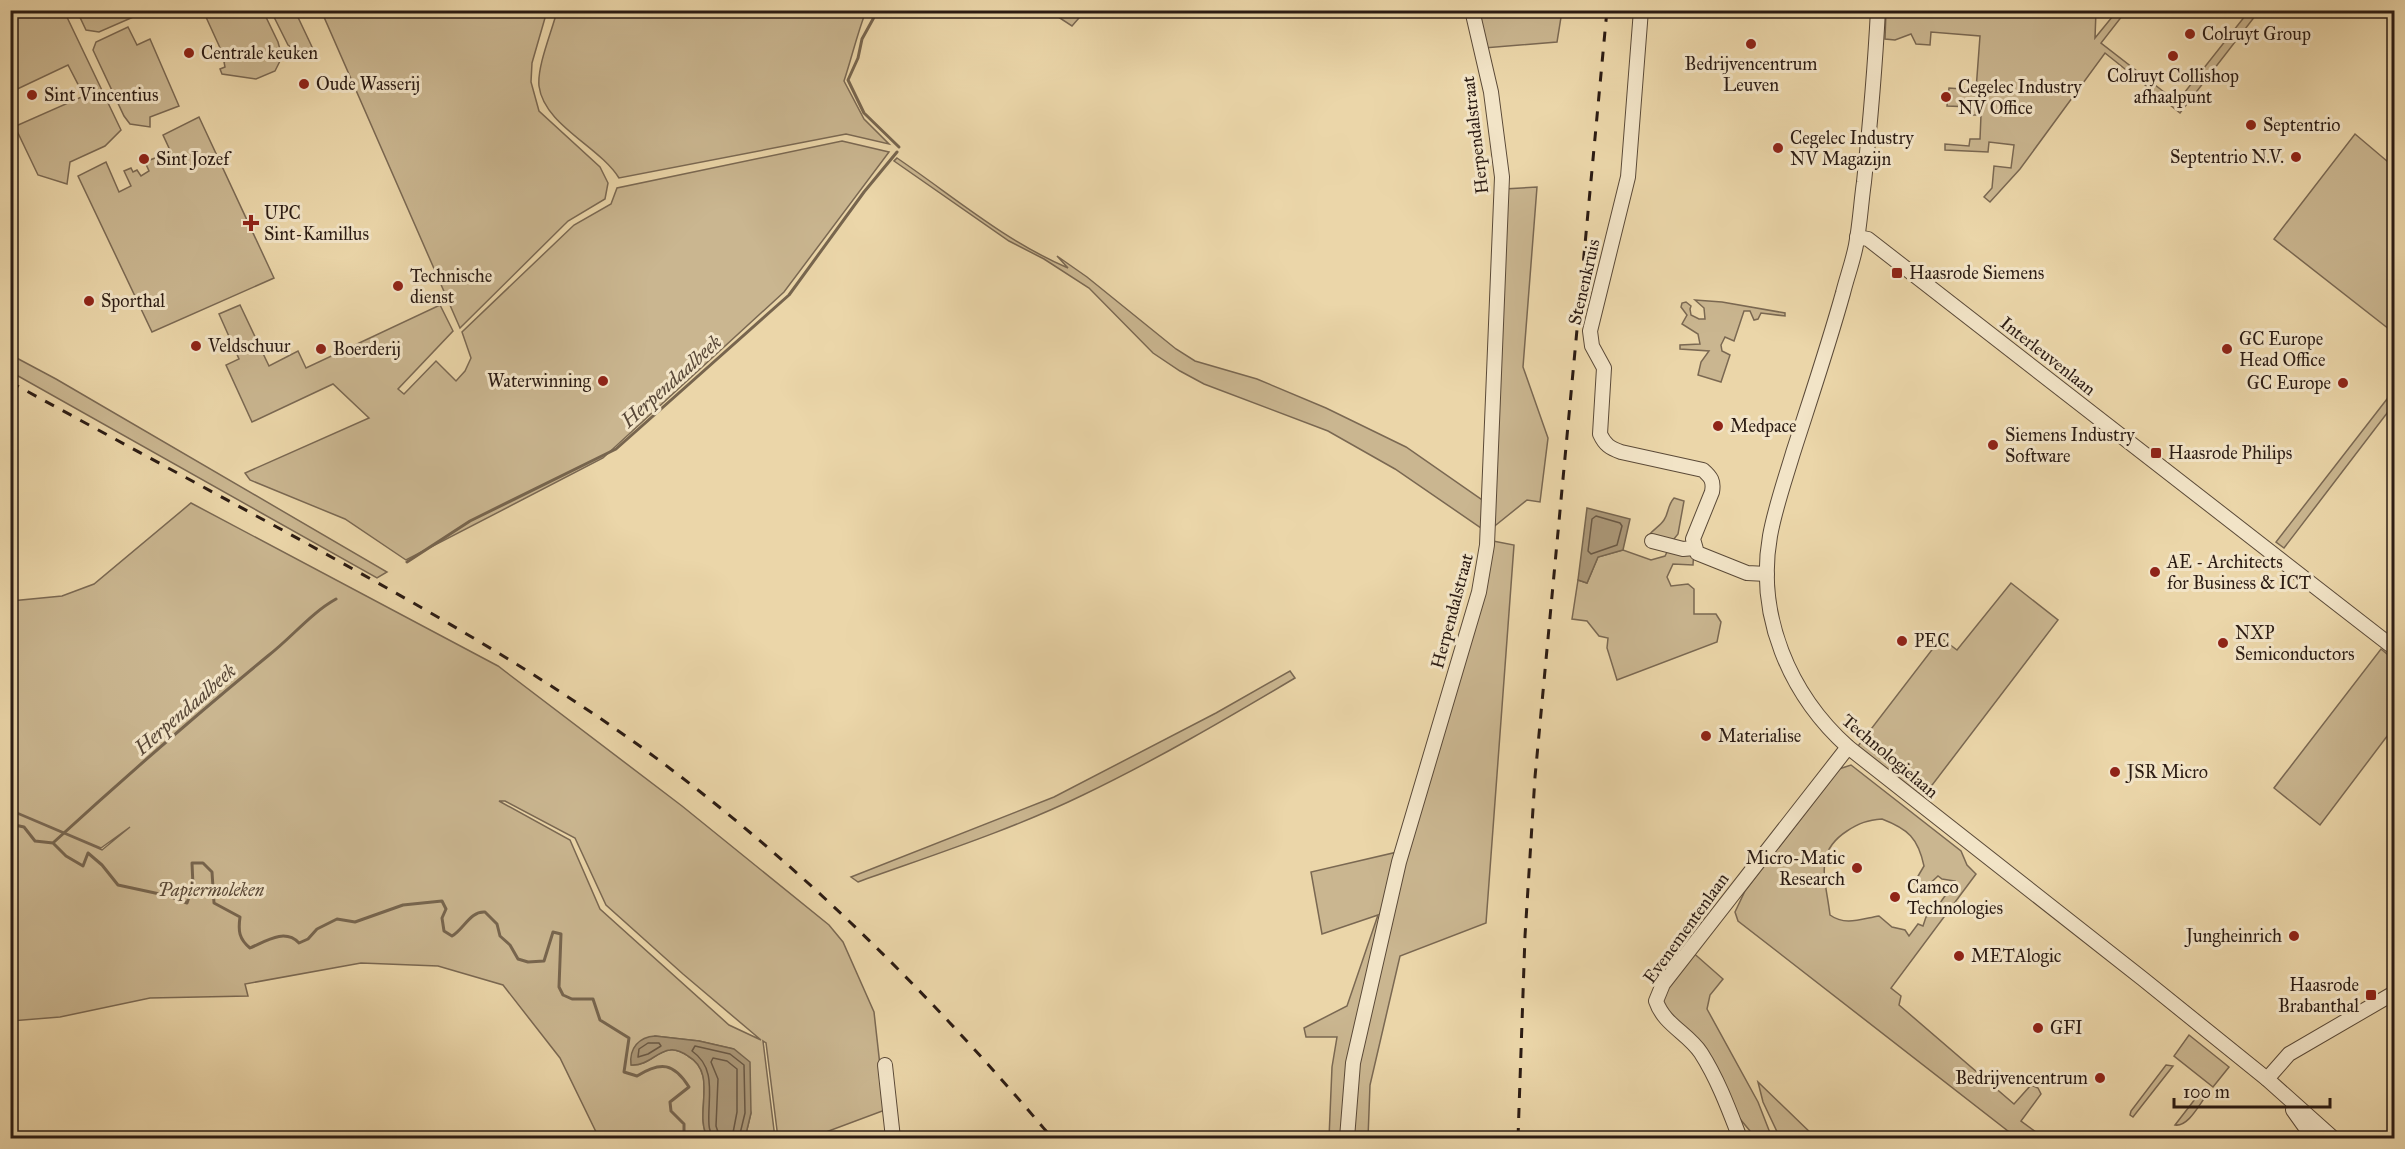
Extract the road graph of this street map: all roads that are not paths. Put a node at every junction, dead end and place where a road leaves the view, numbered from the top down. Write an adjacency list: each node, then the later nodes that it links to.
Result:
1 (1472, 10): 15 (street, Herpendalstraat)
2 (1641, 10): 6 (street, Stenenkruis)
3 (1878, 10): 4 (street)
4 (1857, 237): 7 (street, Technologielaan); 8 (street, Interleuvenlaan)
5 (1652, 541): 6 (street)
6 (1694, 548): 7 (street)
7 (1767, 574): 9 (street, Technologielaan)
8 (2394, 648)
9 (1848, 747): 12 (street, Technologielaan); 16 (street, Evenementenlaan)
10 (2394, 993): 12 (street)
11 (885, 1065): 14 (street)
12 (2266, 1079): 13 (street, Technologielaan)
13 (2307, 1128): 17 (street); 18 (street); 19 (street)
14 (893, 1138)
15 (1347, 1138)
16 (1738, 1138)
17 (2313, 1138)
18 (2318, 1138)
19 (2333, 1138)

